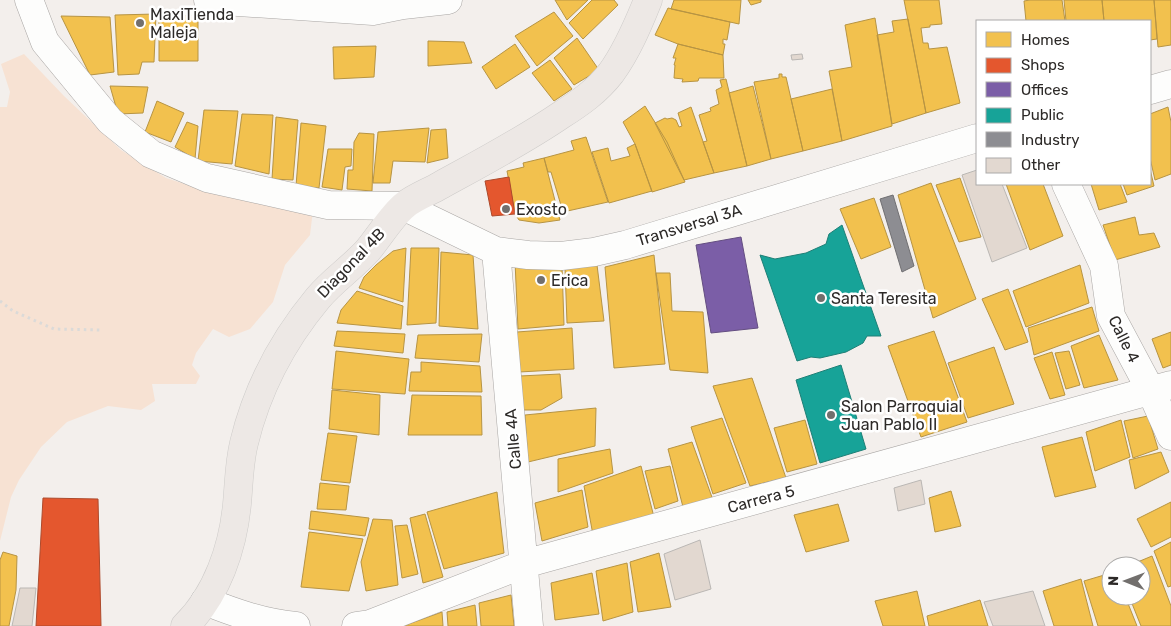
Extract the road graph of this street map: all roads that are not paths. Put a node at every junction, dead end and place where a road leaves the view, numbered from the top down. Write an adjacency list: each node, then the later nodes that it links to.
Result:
1 (29, 0): 9 (street)
2 (208, 0): 3 (street)
3 (448, 0)
4 (648, 0): 9 (main road, Diagonal 4B)
5 (1171, 84): 6 (street)
6 (1151, 90)
7 (976, 138): 10 (street, Transversal 3A)
8 (1066, 185): 11 (street, Calle 4)
9 (403, 206): 10 (street, Transversal 3A); 14 (main road, Diagonal 4B)
10 (496, 251): 13 (street, Calle 4A)
11 (1161, 388): 12 (street, Calle 4); 13 (street, Carrera 5)
12 (1171, 436)
13 (524, 564): 17 (street, Carrera 5); 18 (street, Calle 4A)
14 (205, 601): 15 (main road); 16 (street)
15 (185, 626)
16 (296, 626)
17 (356, 626)
18 (529, 626)

